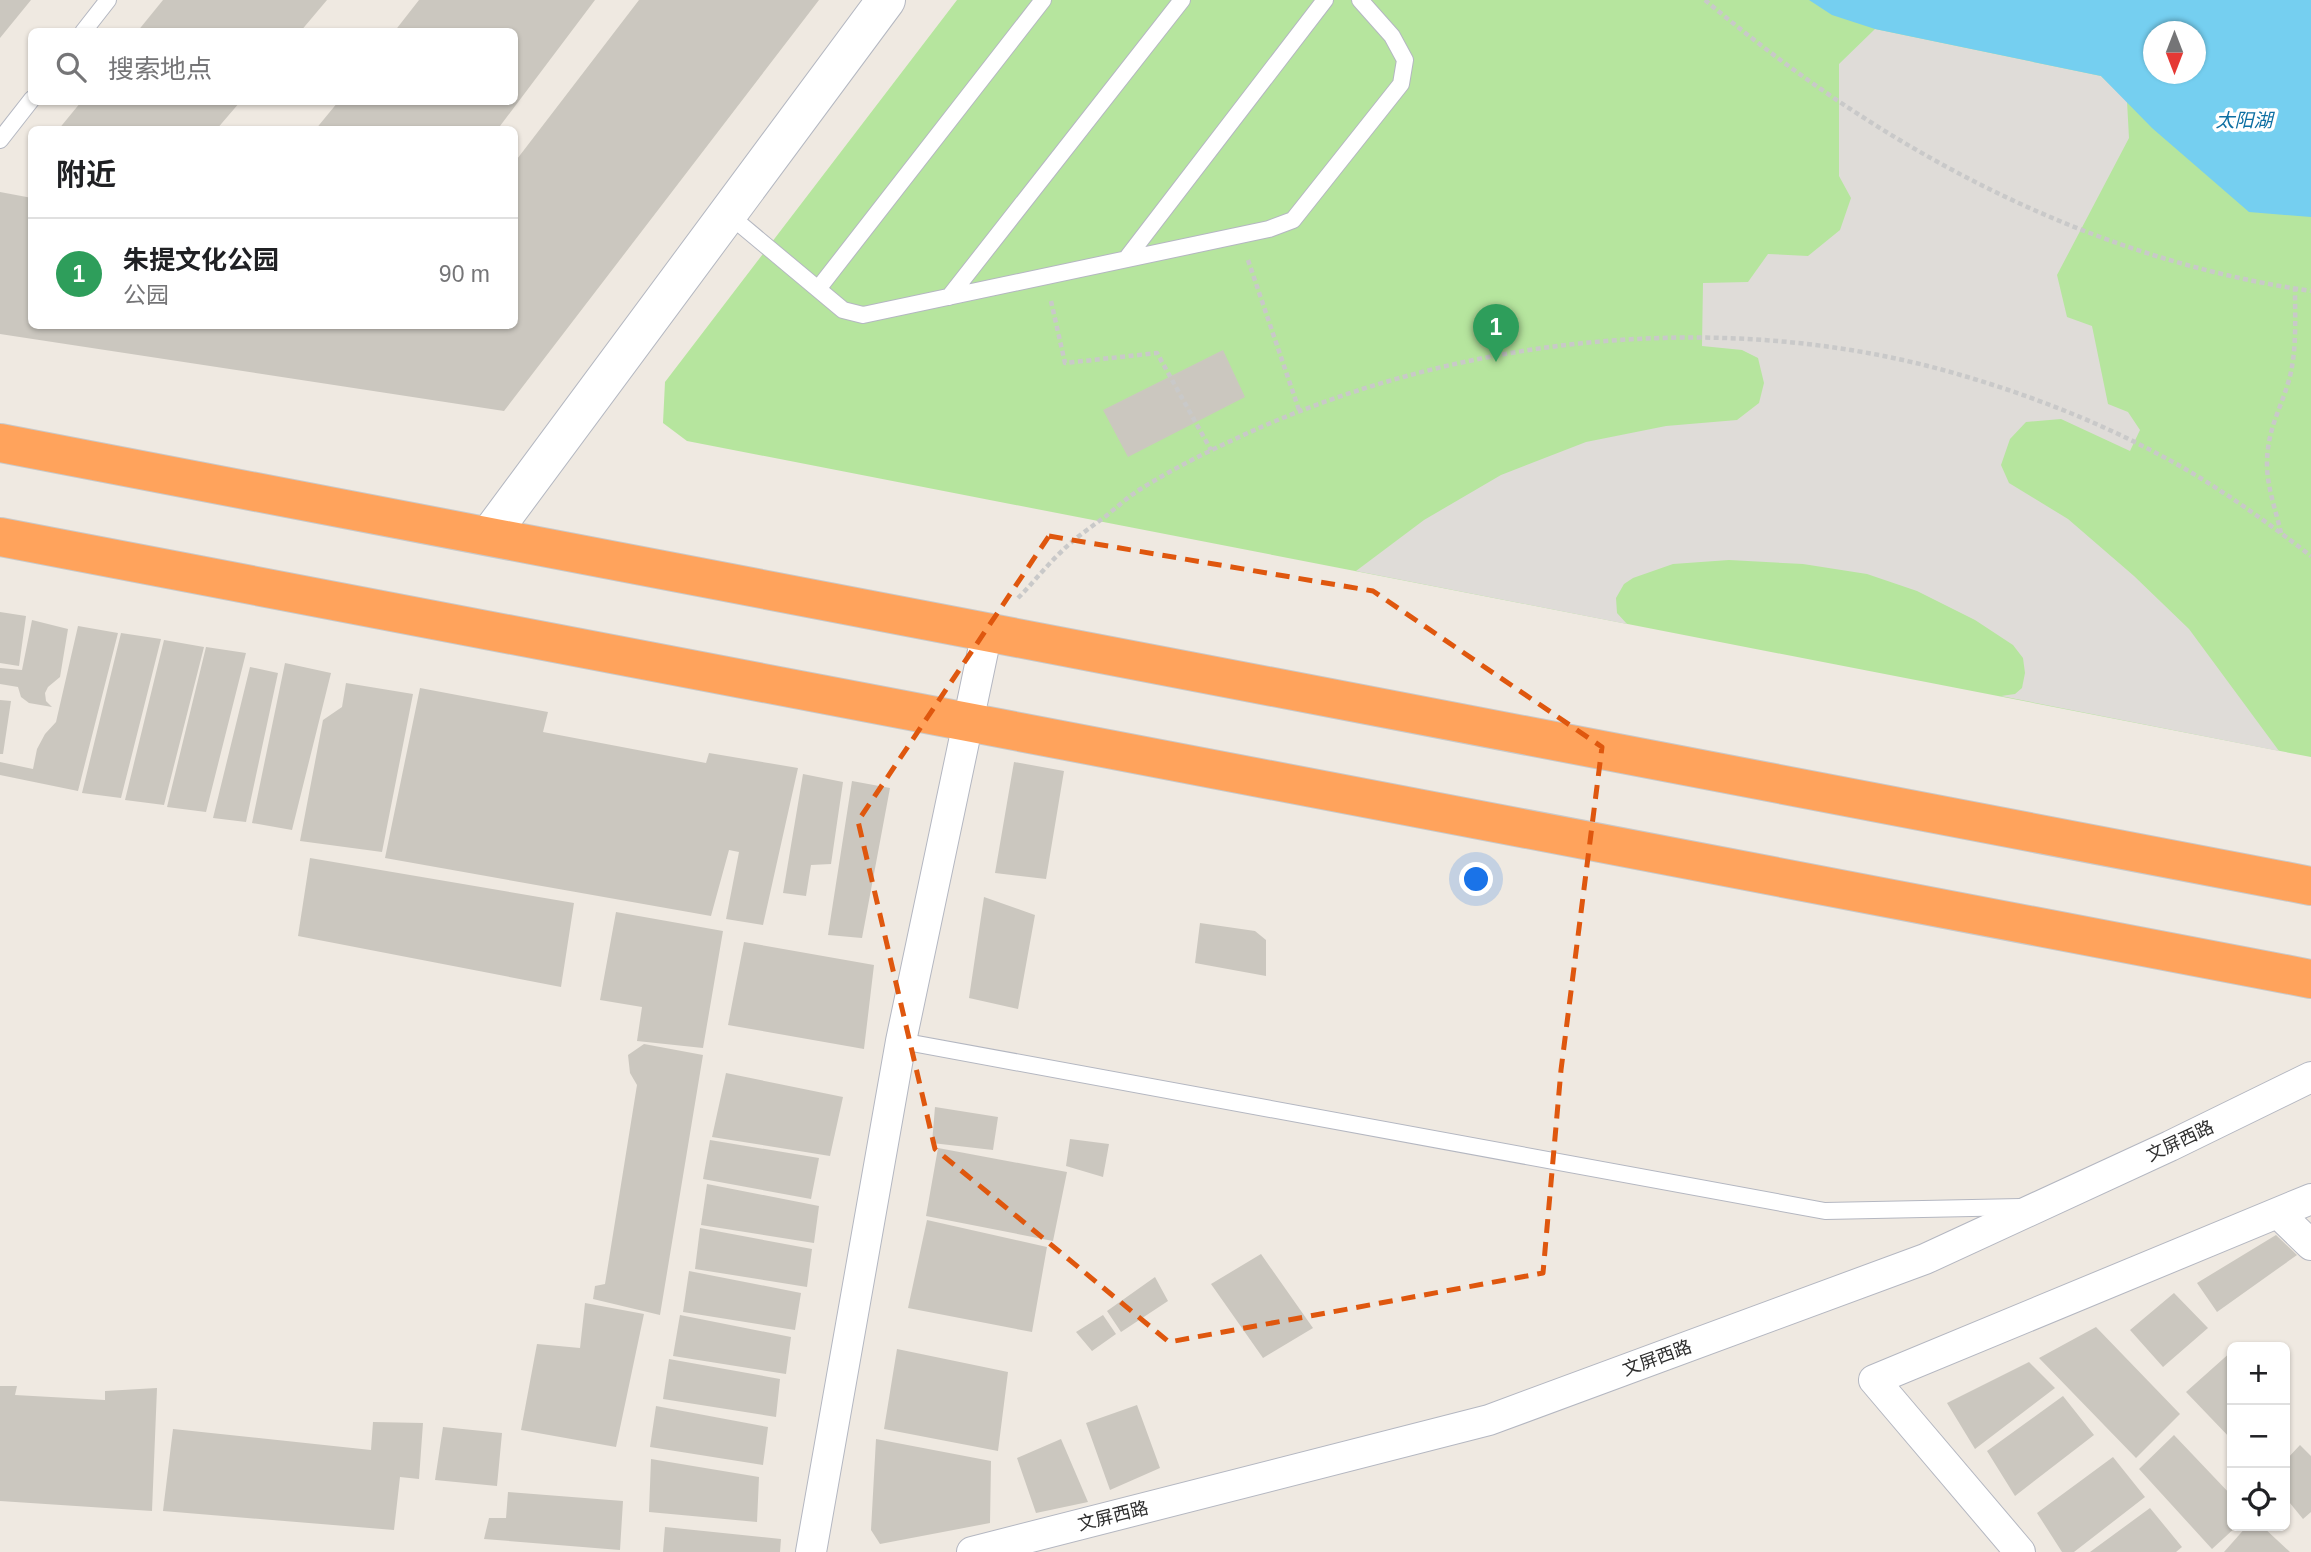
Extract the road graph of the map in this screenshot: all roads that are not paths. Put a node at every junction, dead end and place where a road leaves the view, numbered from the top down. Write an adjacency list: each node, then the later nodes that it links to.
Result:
1 (108, 0): 7 (lane)
2 (886, 0): 10 (street)
3 (1043, 0): 12 (lane)
4 (1182, 0): 13 (lane)
5 (1325, 0): 11 (lane)
6 (1360, 0): 11 (lane)
7 (86, 28)
8 (28, 104): 9 (lane)
9 (0, 140)
10 (728, 214): 12 (lane); 16 (street)
11 (1126, 260): 13 (lane)
12 (818, 289): 13 (lane)
13 (949, 297)
14 (0, 443): 16 (highway)
15 (0, 537): 18 (highway)
16 (489, 537): 17 (highway)
17 (988, 632): 18 (street); 19 (highway)
18 (968, 722): 20 (highway); 21 (street)
19 (2311, 886)
20 (2311, 979)
21 (901, 1041): 24 (lane); 27 (street)
22 (2311, 1077): 24 (street, 文屏西路)
23 (2311, 1199): 25 (street)
24 (2036, 1206): 28 (street, 文屏西路)
25 (2278, 1213): 26 (street); 29 (street)
26 (2311, 1245)
27 (811, 1552)
28 (972, 1552)
29 (2020, 1552)

